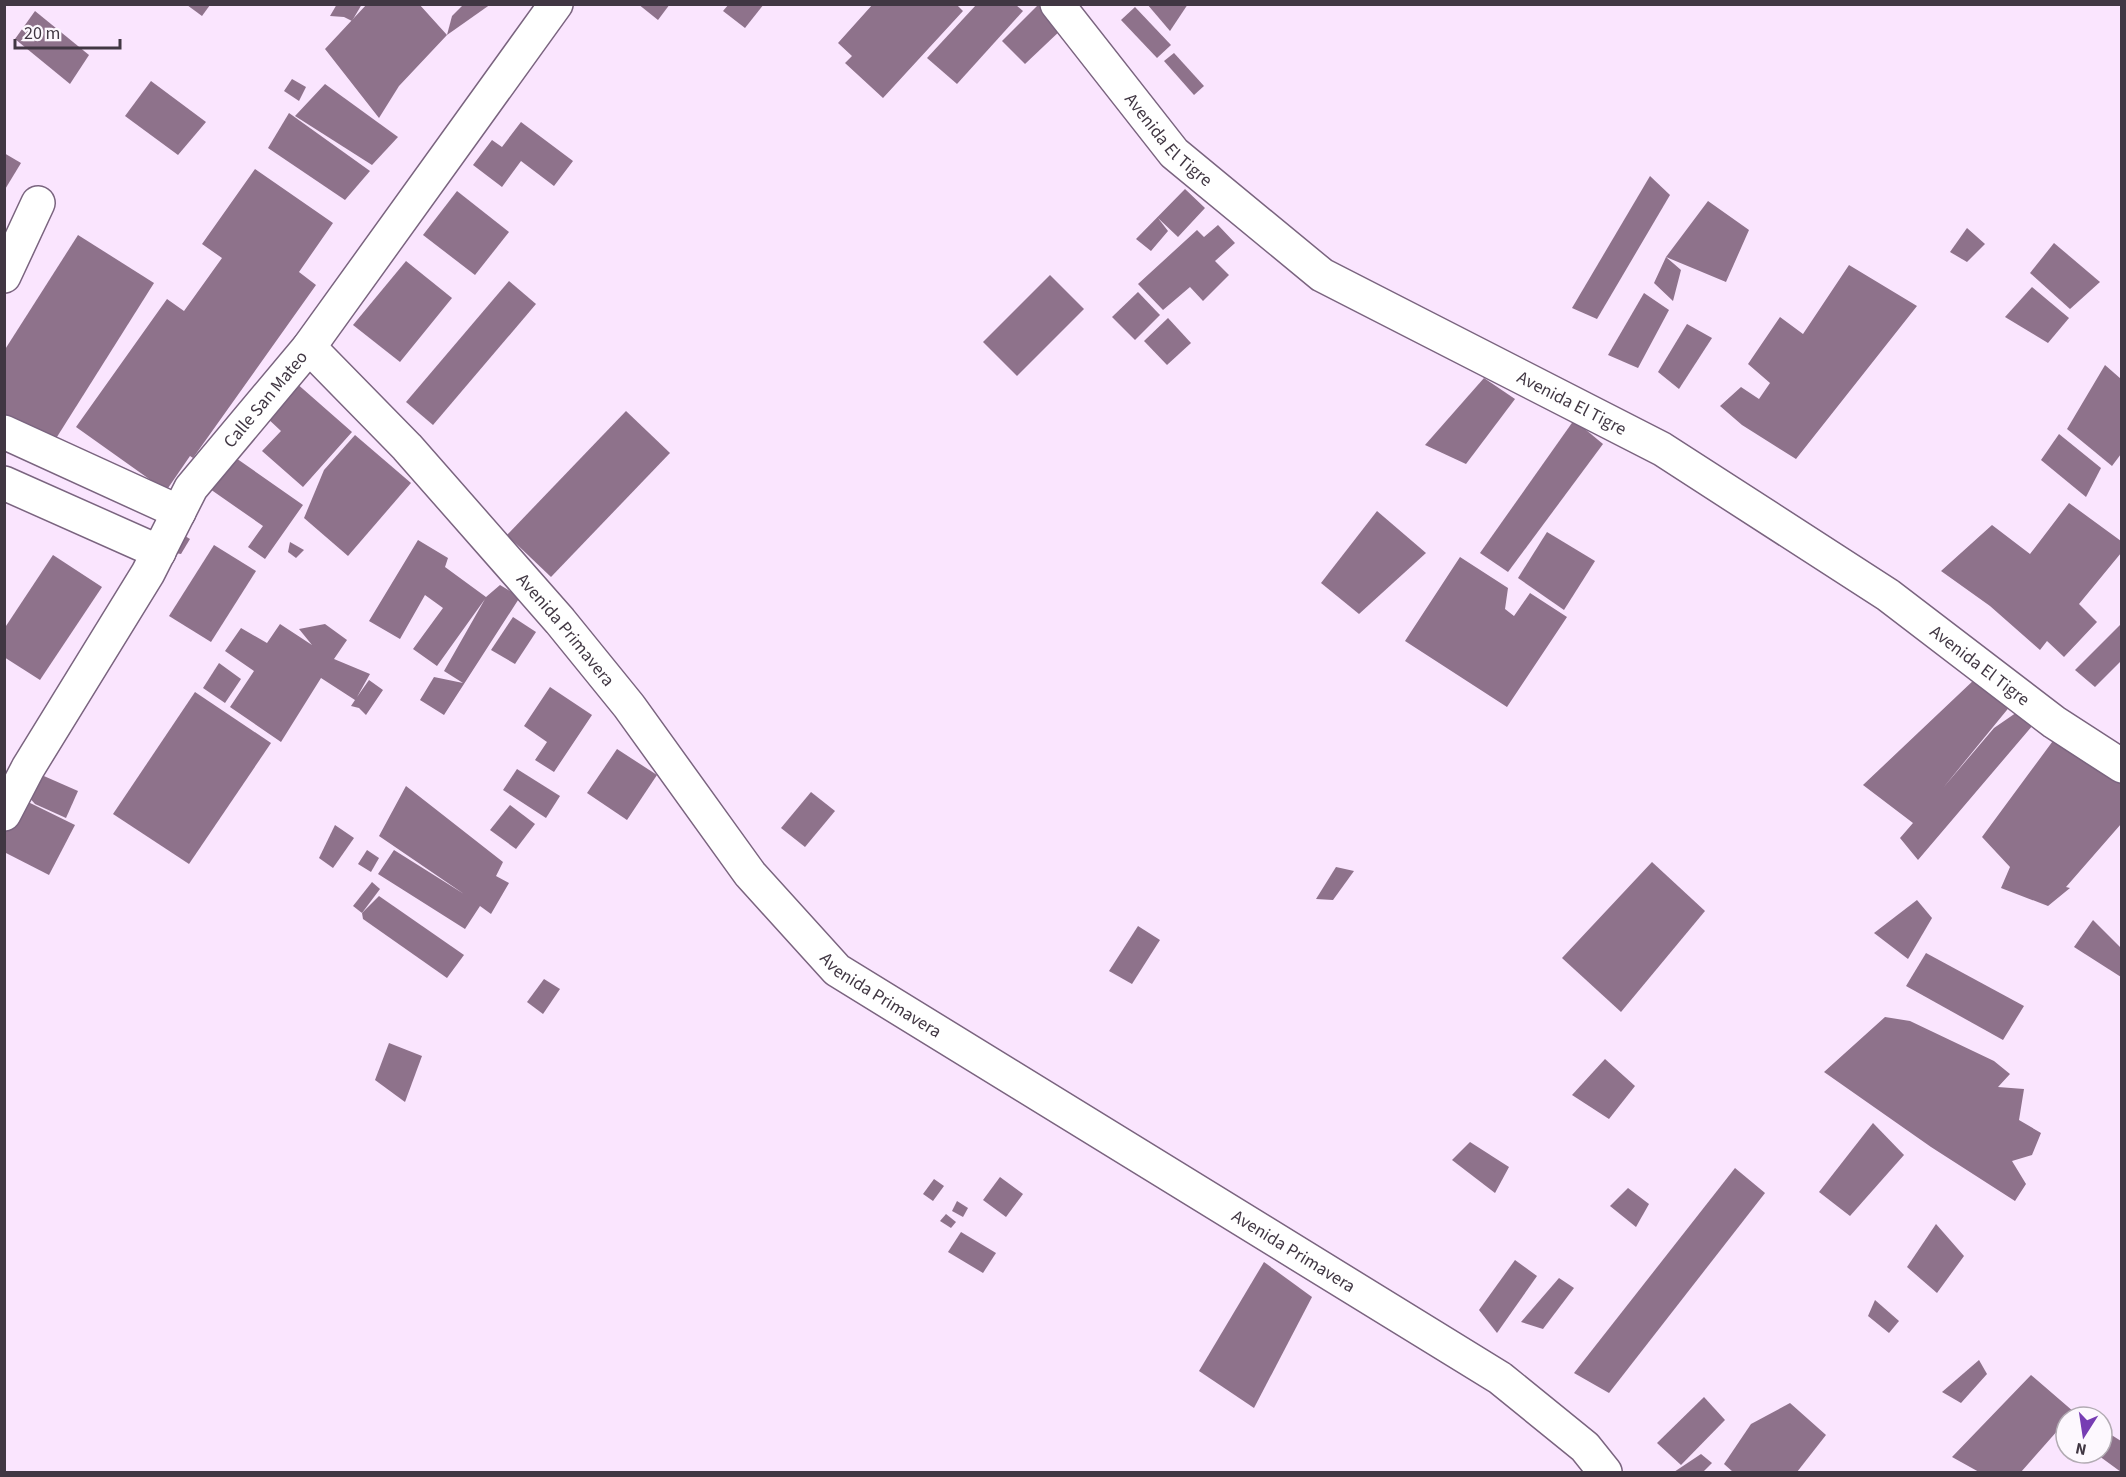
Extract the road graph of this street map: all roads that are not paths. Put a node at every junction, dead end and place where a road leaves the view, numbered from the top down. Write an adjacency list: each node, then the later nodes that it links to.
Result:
1 (556, 4): 5 (street, Calle San Mateo)
2 (1057, 4): 10 (street, Avenida El Tigre)
3 (38, 203): 4 (street)
4 (4, 276)
5 (309, 347): 8 (street, Calle San Mateo); 12 (street, Avenida Primavera)
6 (4, 432): 8 (street)
7 (4, 483): 9 (street)
8 (179, 512): 9 (street, Calle San Mateo)
9 (159, 552): 11 (street, Calle San Mateo)
10 (2121, 766)
11 (4, 814)
12 (1605, 1473)

